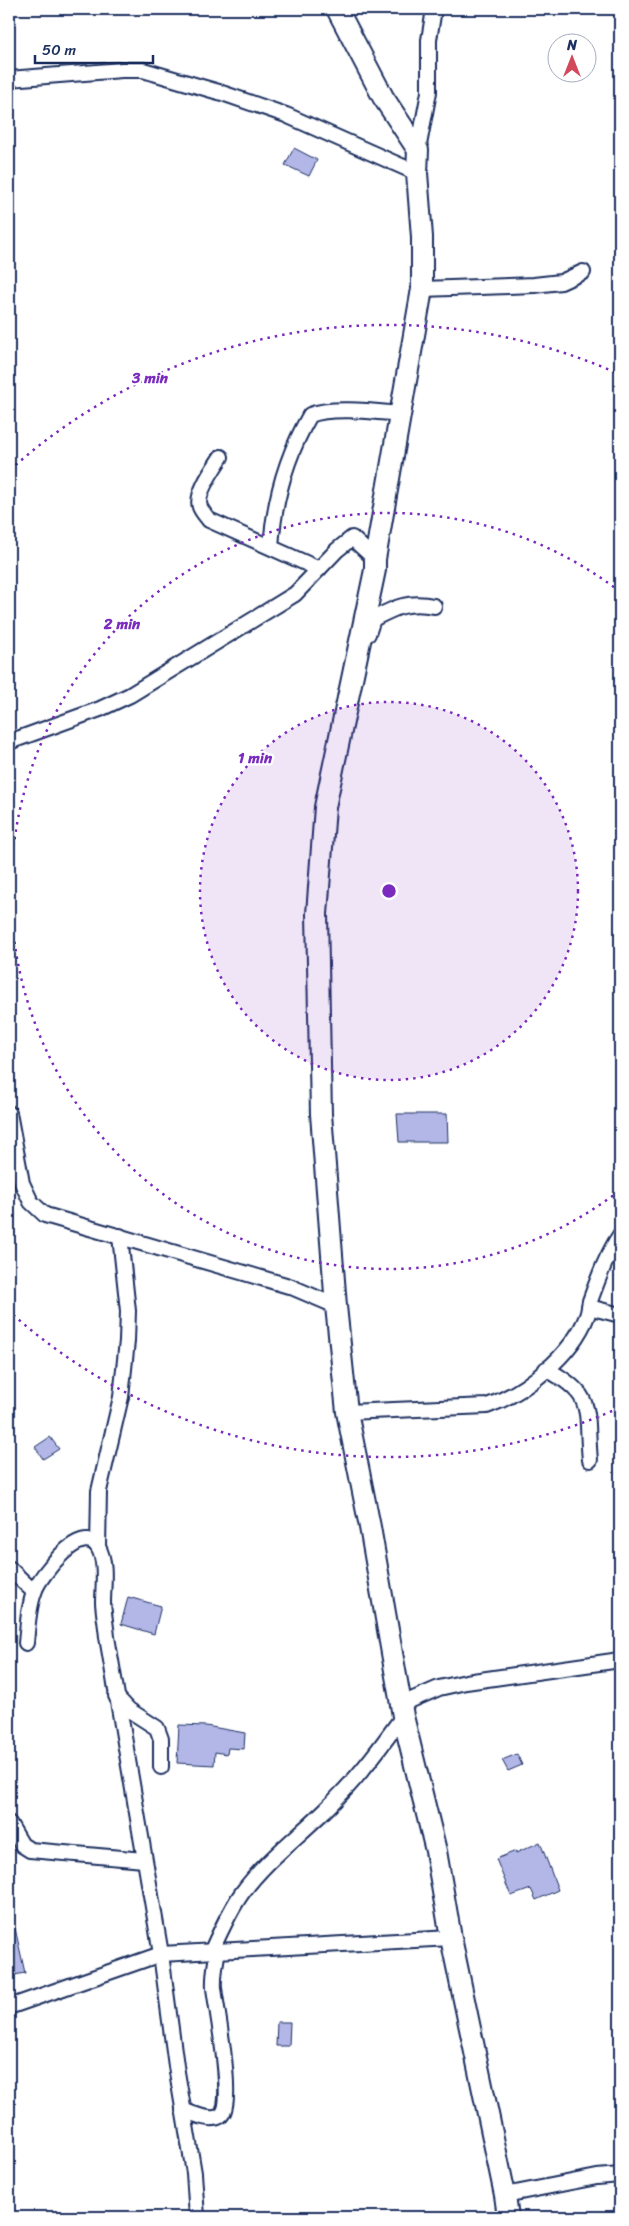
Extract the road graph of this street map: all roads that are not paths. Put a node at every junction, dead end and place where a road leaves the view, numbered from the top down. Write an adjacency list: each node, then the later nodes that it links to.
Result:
1 (337, 9): 4 (street)
2 (434, 9): 4 (street)
3 (9, 79): 5 (street)
4 (418, 150): 5 (street)
5 (417, 173): 7 (street)
6 (583, 272): 7 (street)
7 (422, 288): 8 (street)
8 (401, 414): 10 (street); 11 (street)
9 (221, 457): 10 (street)
10 (271, 547): 12 (street)
11 (375, 559): 12 (street); 14 (street)
12 (319, 569): 15 (street)
13 (434, 606): 14 (street)
14 (356, 664): 19 (street)
15 (9, 742)
16 (9, 1113): 18 (street)
17 (620, 1235): 20 (street)
18 (120, 1236): 19 (street); 25 (street)
19 (336, 1306): 23 (street)
20 (589, 1308): 21 (street); 22 (street)
21 (620, 1315)
22 (546, 1369): 23 (street); 24 (street)
23 (348, 1412): 31 (street)
24 (590, 1460)
25 (98, 1547): 27 (street); 30 (street)
26 (9, 1568): 27 (street)
27 (34, 1592): 28 (street)
28 (26, 1643)
29 (620, 1660): 31 (street)
30 (116, 1696): 32 (street); 34 (street)
31 (402, 1710): 35 (street); 36 (street)
32 (161, 1767)
33 (9, 1823): 34 (street)
34 (144, 1860): 37 (street)
35 (451, 1938): 36 (street); 41 (street)
36 (215, 1950): 37 (street); 39 (street)
37 (160, 1954): 38 (street); 39 (street)
38 (9, 2007)
39 (183, 2110): 42 (street)
40 (620, 2175): 41 (street)
41 (505, 2195): 43 (street)
42 (197, 2217)
43 (508, 2217)

